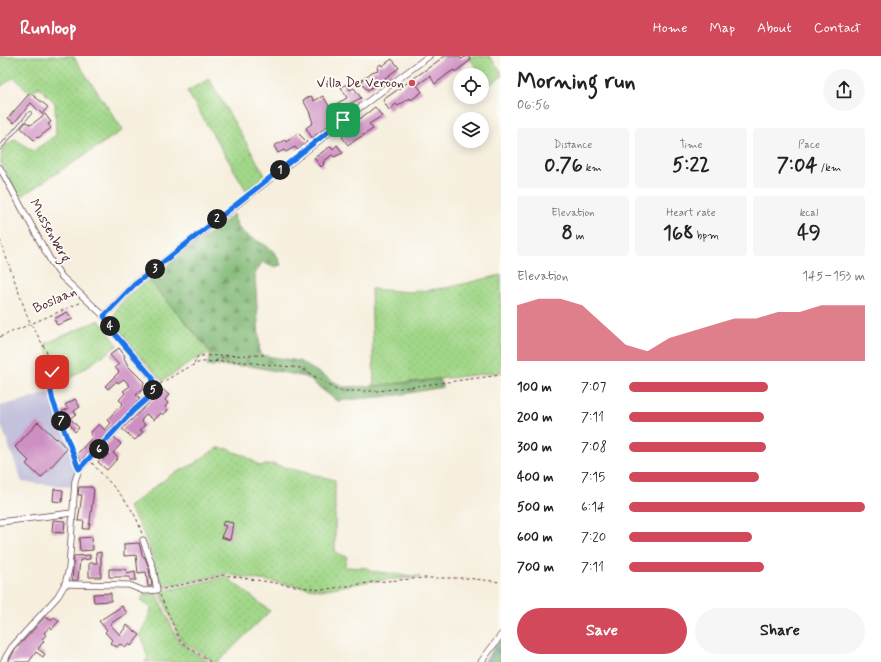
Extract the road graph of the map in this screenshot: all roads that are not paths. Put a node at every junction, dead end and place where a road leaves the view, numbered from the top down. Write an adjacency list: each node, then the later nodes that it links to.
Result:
1 (429, 56): 5 (street)
2 (30, 113): 3 (lane)
3 (0, 148)
4 (0, 168): 5 (street, Mussenberg)
5 (104, 316): 7 (street, Mussenberg)
6 (56, 408): 7 (lane)
7 (79, 469): 8 (street)
8 (72, 513): 9 (street); 11 (street)
9 (0, 522)
10 (143, 540): 11 (street)
11 (65, 584): 13 (street)
12 (501, 634): 14 (street)
13 (3, 662)
14 (481, 662)

